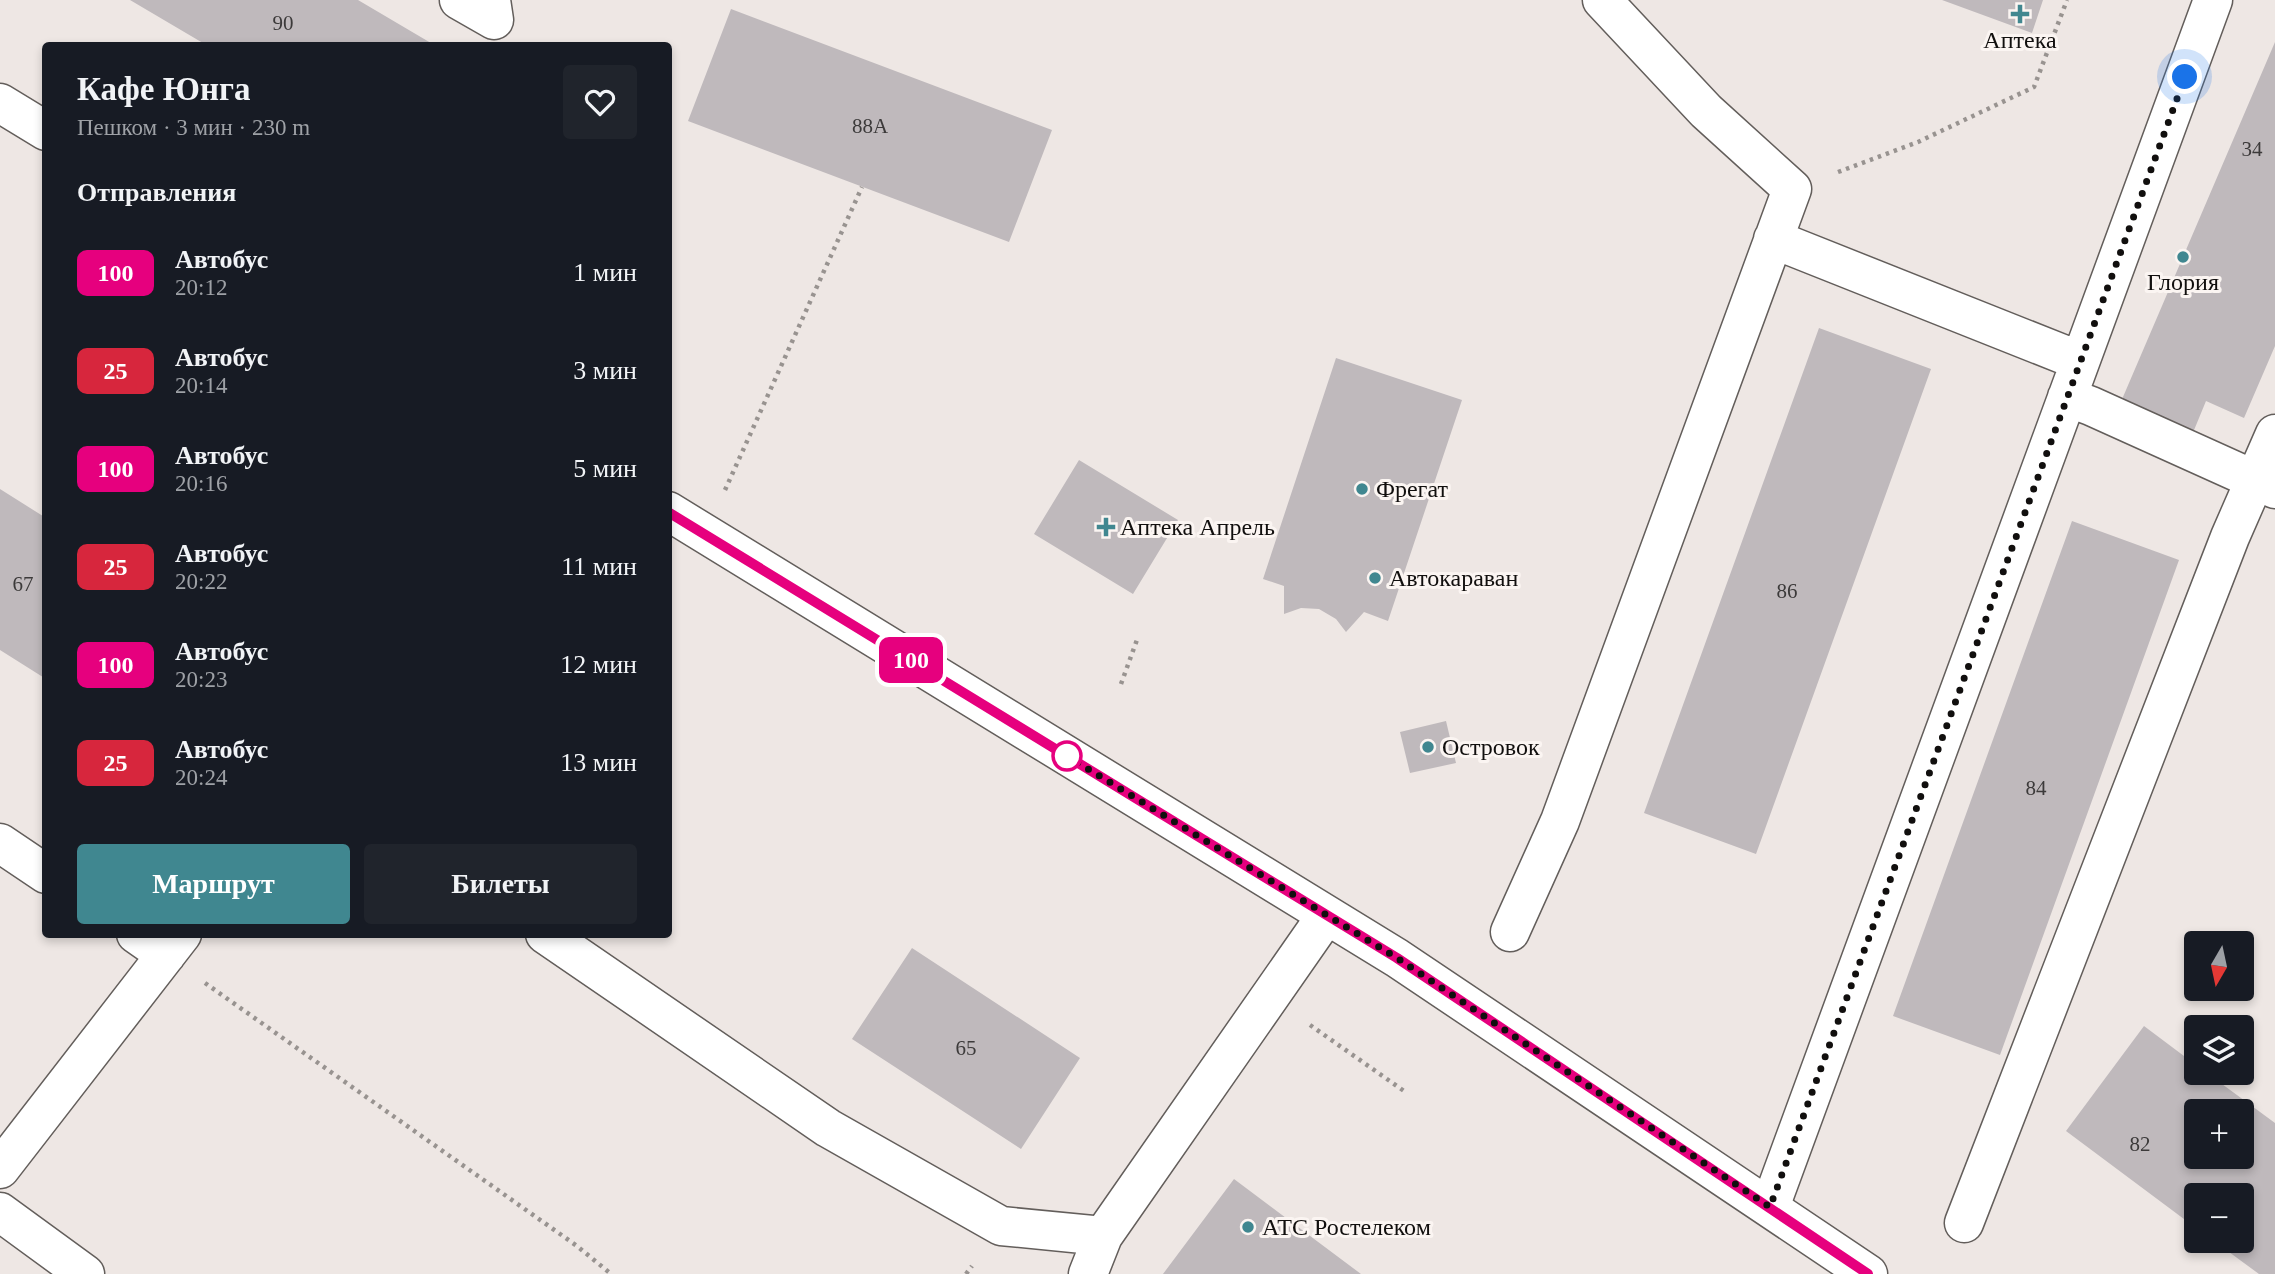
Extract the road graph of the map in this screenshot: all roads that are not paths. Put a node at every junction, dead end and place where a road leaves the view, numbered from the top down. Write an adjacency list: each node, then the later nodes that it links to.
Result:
1 (459, 0): 2 (main road)
2 (491, 0)
3 (1602, 0): 7 (main road)
4 (2213, 0): 8 (main road)
5 (0, 103): 6 (main road)
6 (42, 129)
7 (1773, 239): 8 (main road); 16 (main road)
8 (2080, 361): 9 (main road)
9 (2067, 397): 11 (main road); 20 (main road)
10 (2275, 434): 11 (main road)
11 (2265, 484): 22 (main road)
12 (672, 514): 15 (main road)
13 (0, 843): 14 (main road)
14 (42, 871)
15 (1326, 916): 20 (main road); 23 (main road)
16 (1510, 932)
17 (551, 938): 23 (main road)
18 (161, 941): 19 (main road)
19 (0, 1169)
20 (1770, 1207): 24 (main road)
21 (0, 1212): 25 (main road)
22 (1964, 1223)
23 (1103, 1236): 26 (main road)
24 (1846, 1268)
25 (85, 1274)
26 (1088, 1274)

